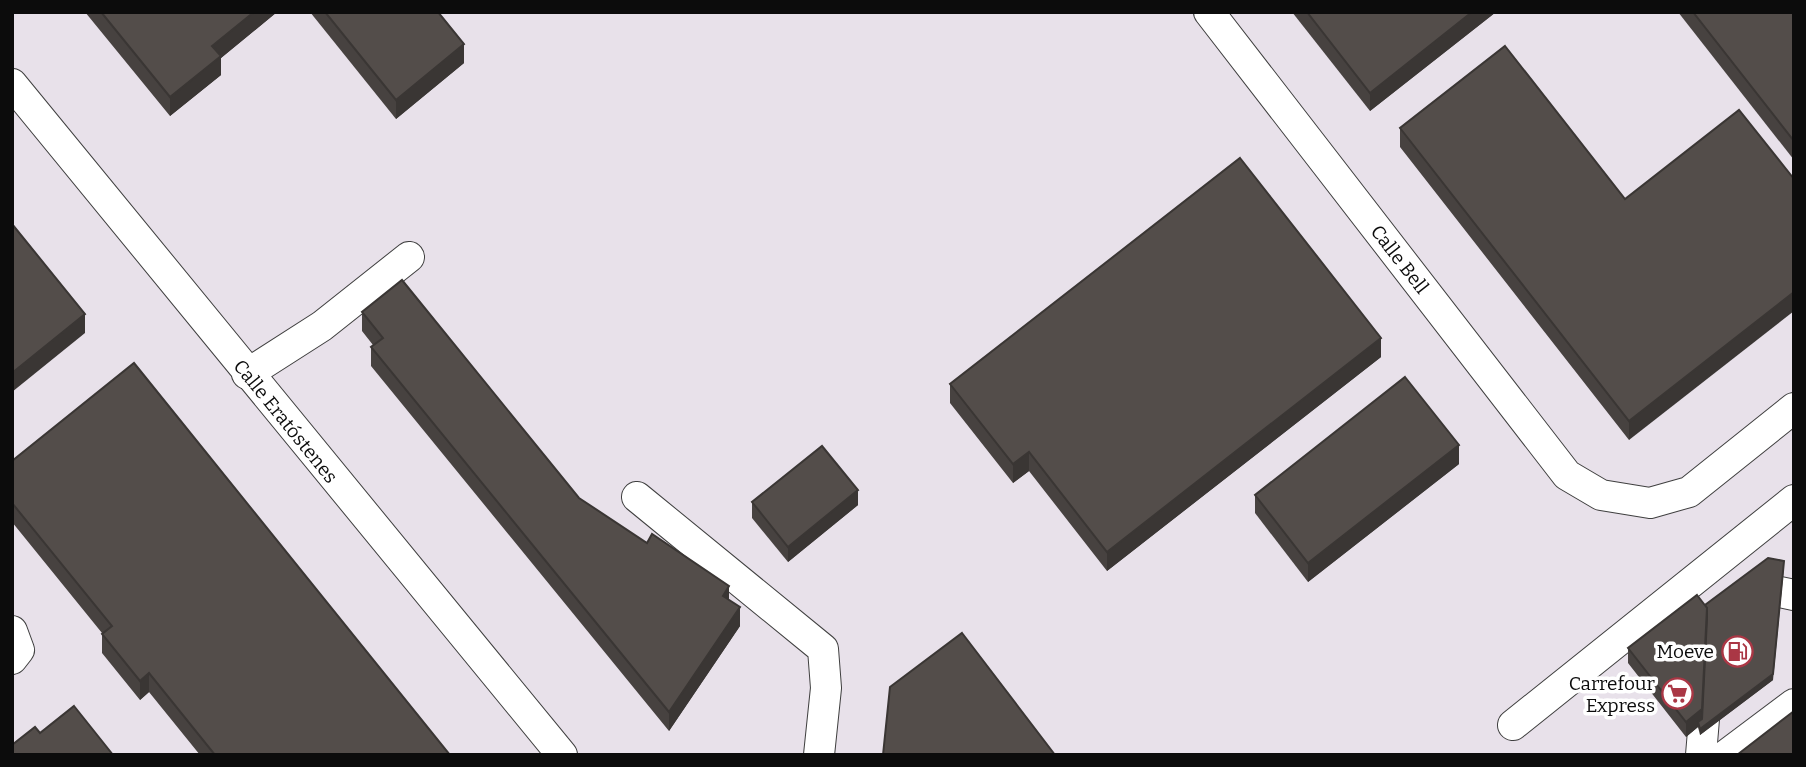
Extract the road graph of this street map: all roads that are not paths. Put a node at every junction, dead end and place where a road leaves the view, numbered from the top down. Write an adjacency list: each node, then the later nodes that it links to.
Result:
1 (1209, 12): 5 (street, Calle Bell)
2 (12, 84): 4 (street, Calle Eratóstenes)
3 (409, 257): 4 (street)
4 (247, 374): 15 (street, Calle Eratóstenes)
5 (1794, 408)
6 (637, 497): 16 (street)
7 (1794, 499): 14 (street)
8 (1794, 595): 9 (street)
9 (1720, 615)
10 (12, 631): 11 (street)
11 (12, 659)
12 (1708, 662): 17 (street)
13 (1794, 704): 18 (street)
14 (1513, 725)
15 (562, 755)
16 (819, 755)
17 (1701, 755)
18 (1726, 755)

